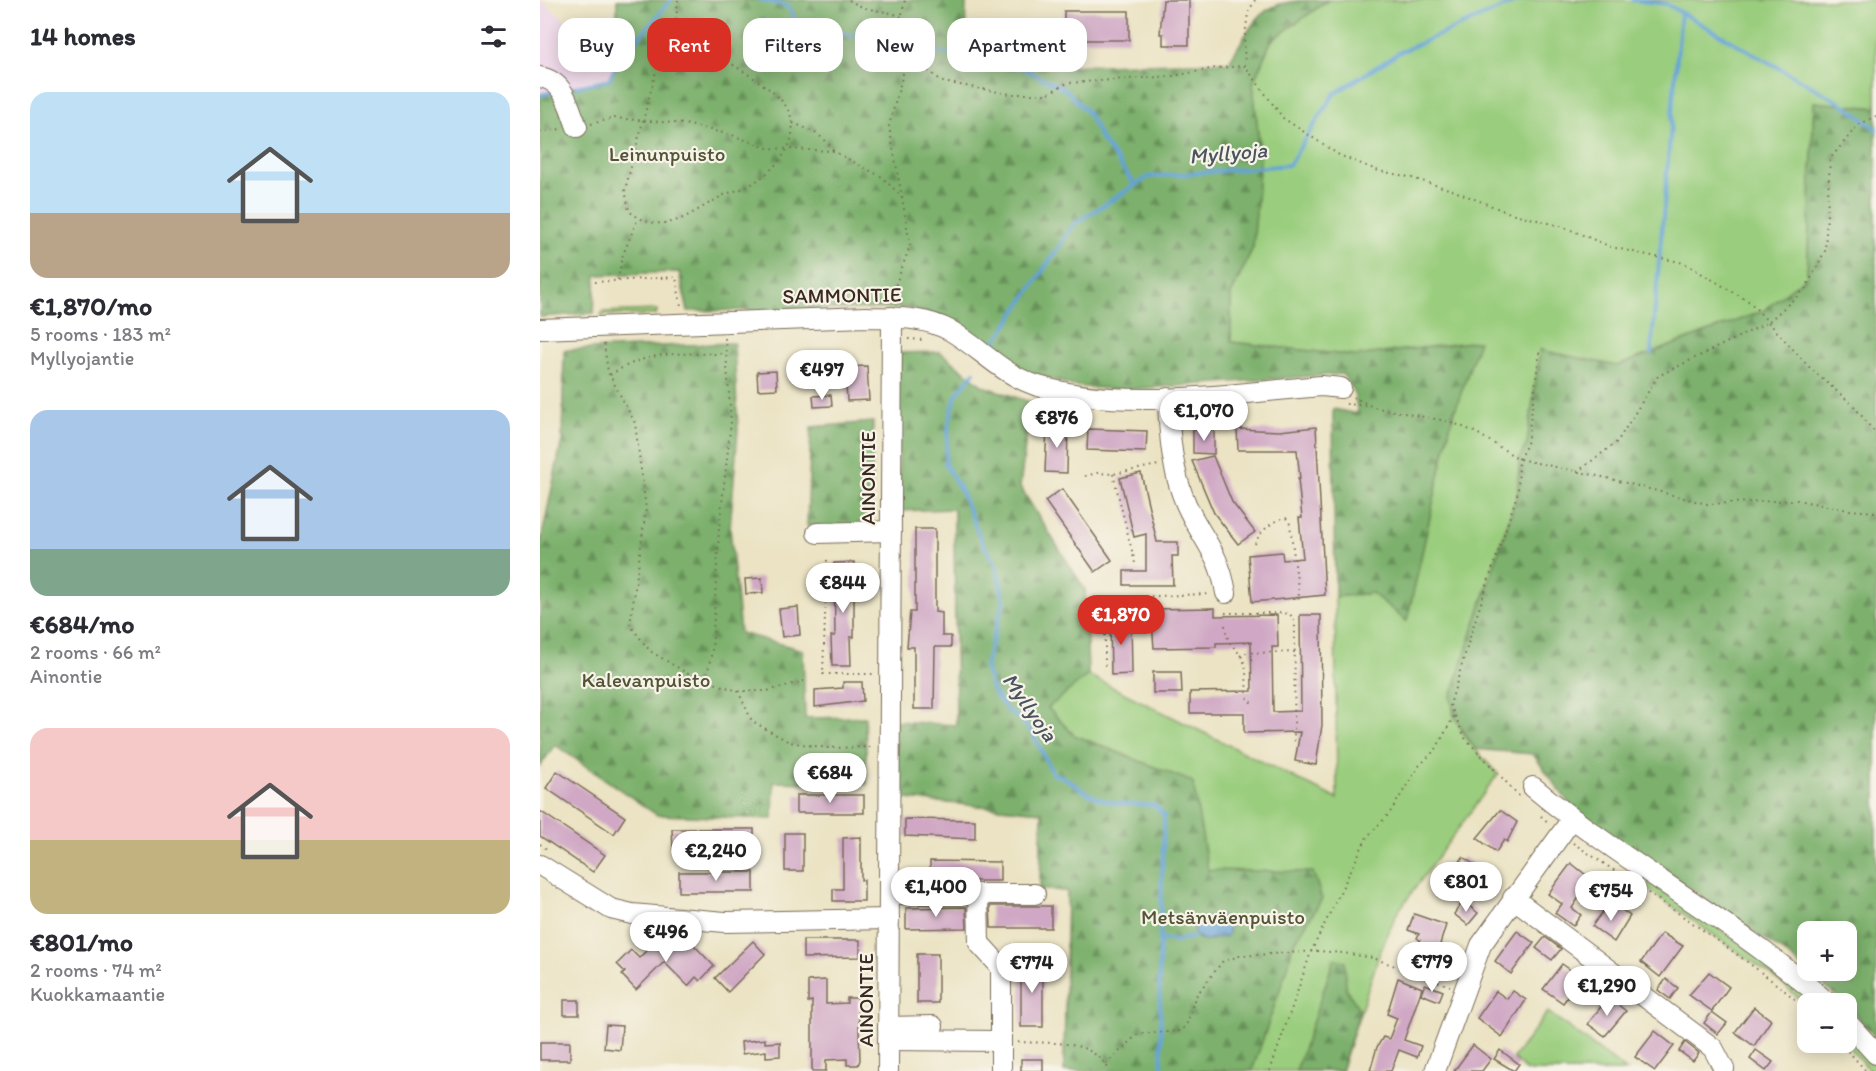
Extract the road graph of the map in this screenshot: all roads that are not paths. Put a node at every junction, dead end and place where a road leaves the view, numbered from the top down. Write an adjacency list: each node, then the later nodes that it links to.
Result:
1 (540, 77): 2 (street)
2 (577, 127)
3 (887, 316): 4 (street, SAMMONTIE); 6 (street, SAMMONTIE); 7 (street, AINONTIE)
4 (540, 329)
5 (1341, 388): 6 (street, SAMMONTIE)
6 (1168, 398): 9 (street)
7 (891, 531): 8 (street); 13 (street, AINONTIE)
8 (817, 533)
9 (1226, 603)
10 (1530, 795): 11 (street)
11 (1566, 826): 16 (street); 18 (street)
12 (540, 865): 17 (street)
13 (889, 894): 14 (street); 17 (street, AINONTIE)
14 (978, 894): 15 (street); 22 (street)
15 (1035, 894)
16 (1513, 898): 24 (street); 27 (street)
17 (889, 919): 21 (street, AINONTIE)
18 (1816, 993)
19 (933, 1026): 21 (street)
20 (1857, 1033): 23 (street)
21 (888, 1034): 22 (street); 25 (street, AINONTIE)
22 (1000, 1041): 26 (street)
23 (1876, 1054)
24 (1724, 1069)
25 (888, 1071)
26 (1001, 1071)
27 (1435, 1071)

